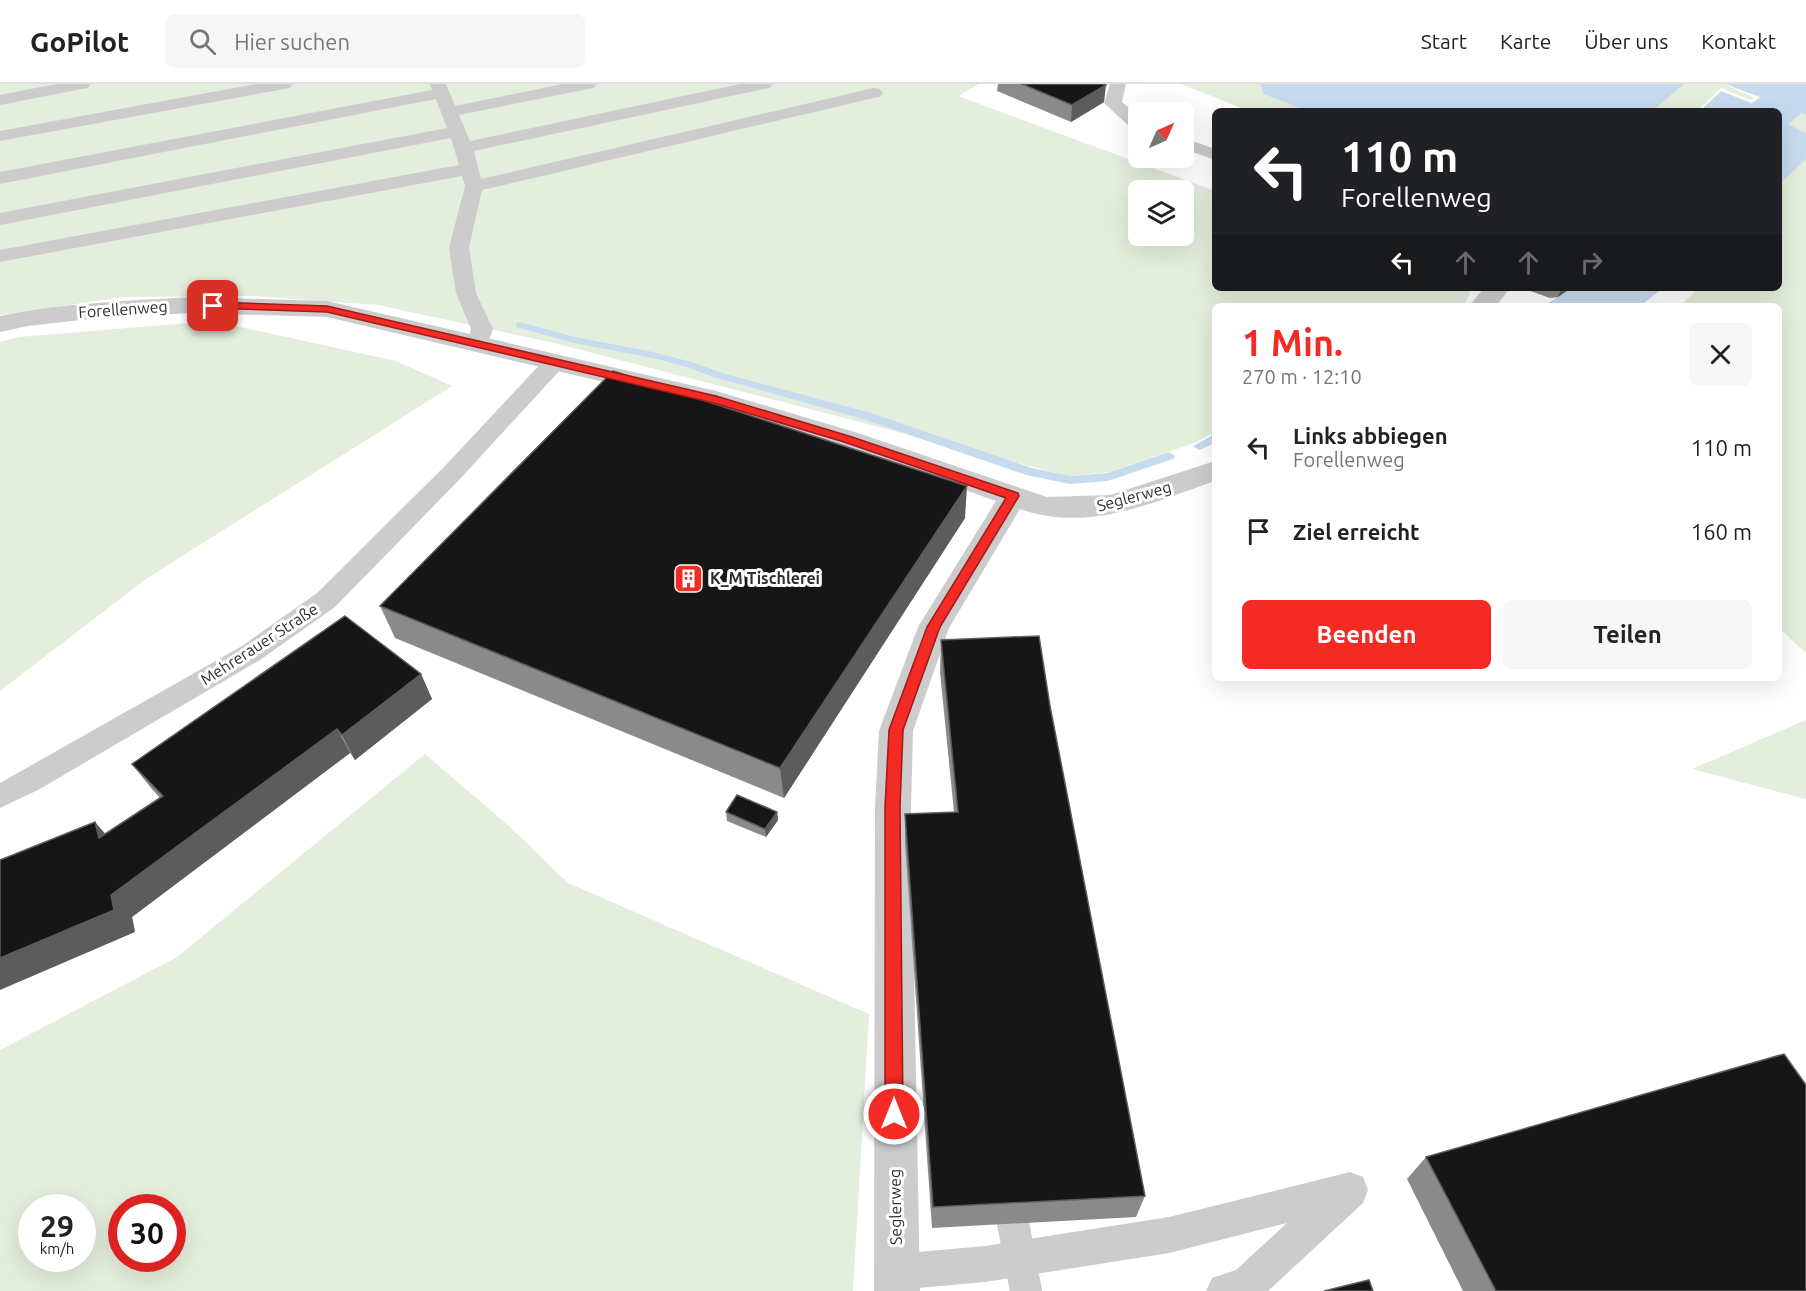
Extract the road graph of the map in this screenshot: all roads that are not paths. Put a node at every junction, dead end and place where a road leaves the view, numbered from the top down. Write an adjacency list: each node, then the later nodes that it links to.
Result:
1 (82, 84): 8 (lane)
2 (284, 84): 11 (lane)
3 (588, 84): 9 (lane)
4 (764, 84): 12 (lane)
5 (1118, 84): 10 (lane)
6 (440, 89): 9 (lane); 15 (lane)
7 (874, 93): 16 (lane)
8 (0, 100)
9 (450, 112): 12 (lane)
10 (1128, 116)
11 (0, 136)
12 (461, 140): 16 (lane); 17 (lane)
13 (1194, 146): 14 (lane)
14 (1212, 154)
15 (0, 178)
16 (471, 178): 18 (lane); 22 (lane)
17 (0, 219)
18 (0, 256)
19 (1495, 291): 20 (street)
20 (1485, 303)
21 (0, 324): 22 (street, Forellenweg)
22 (478, 344): 23 (street, Forellenweg)
23 (554, 363): 25 (street, Forellenweg); 26 (lane, Mehrerauer Straße)
24 (1212, 472): 25 (street, Seglerweg)
25 (1013, 496): 28 (street, Seglerweg)
26 (0, 796)
27 (1013, 1223): 29 (lane, bridge)
28 (896, 1282): 30 (lane)
29 (1026, 1291)
30 (1226, 1291)

